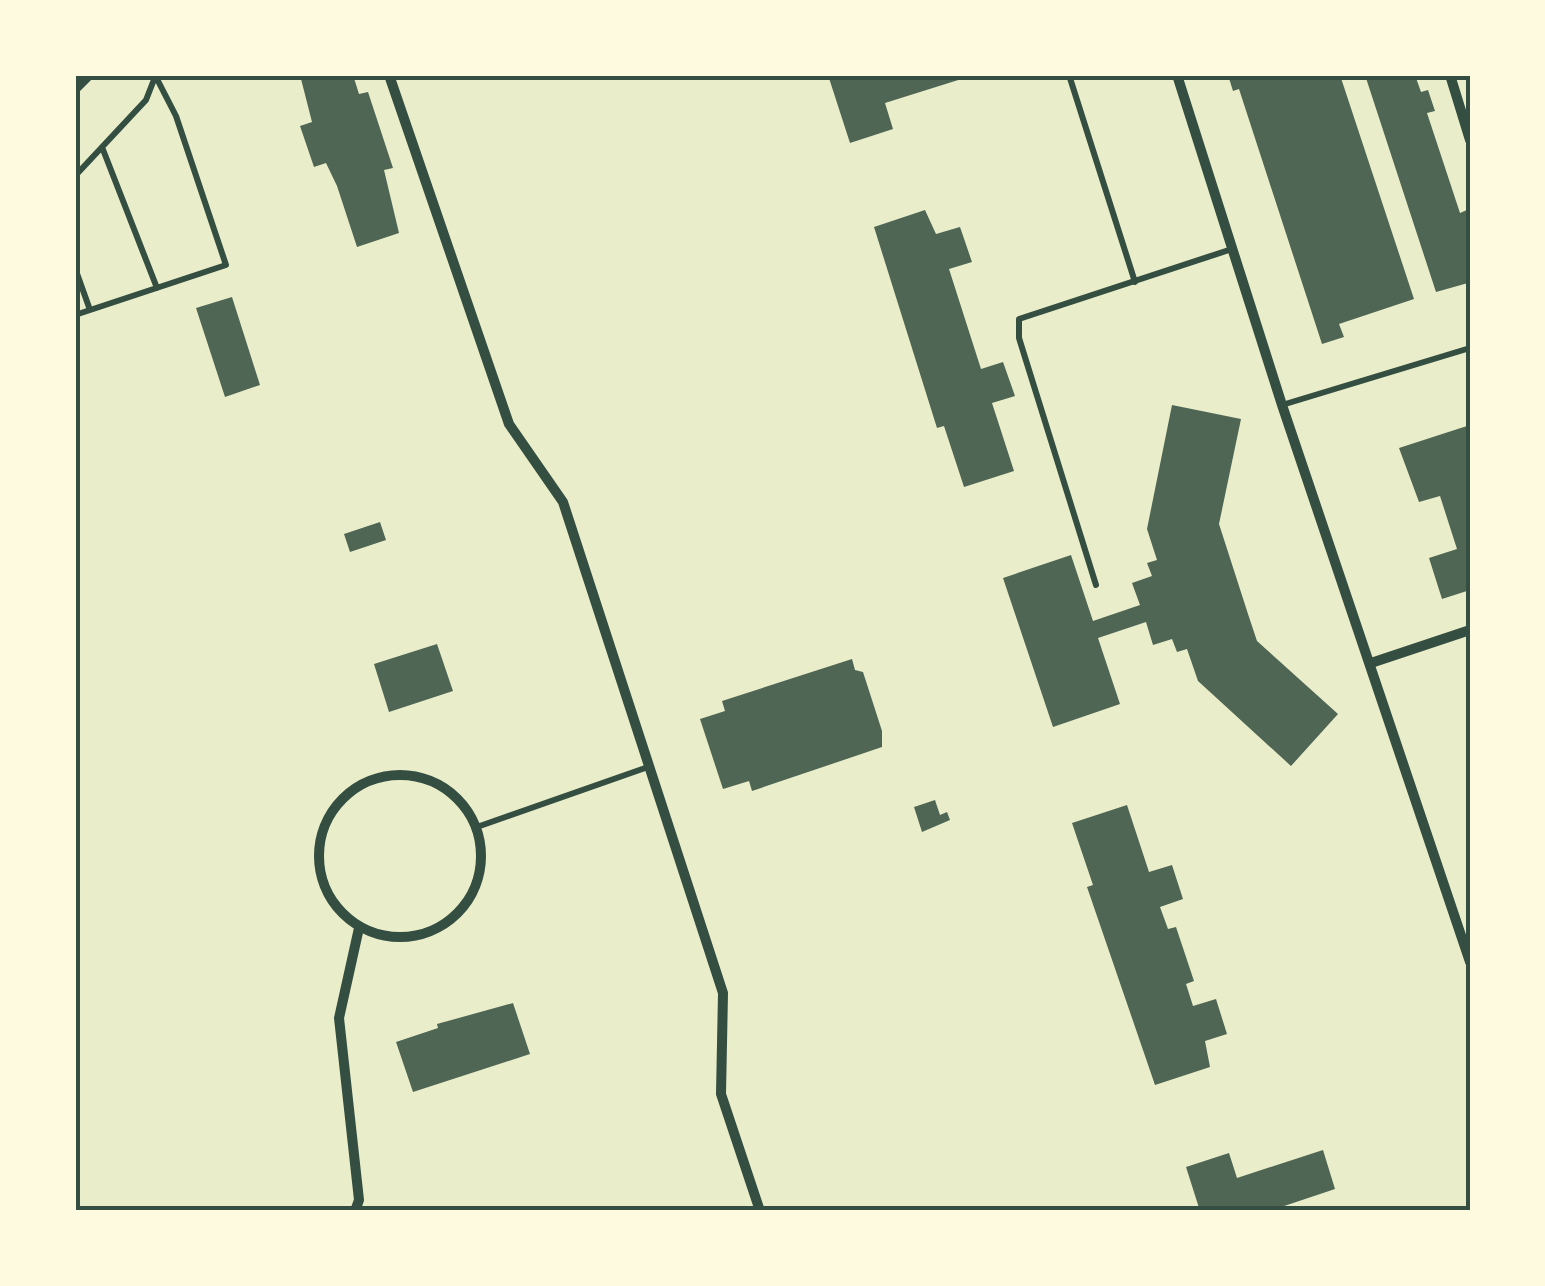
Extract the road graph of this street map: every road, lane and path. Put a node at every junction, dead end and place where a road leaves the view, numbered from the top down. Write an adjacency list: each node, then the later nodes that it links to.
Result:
1 (88, 75): 7 (street)
2 (388, 75): 22 (street)
3 (1069, 75): 13 (lane)
4 (1177, 75): 11 (street)
5 (1450, 75): 8 (street)
6 (156, 76): 9 (lane); 14 (lane)
7 (75, 89)
8 (1470, 140)
9 (102, 146): 10 (lane); 14 (lane)
10 (75, 176)
11 (1232, 250): 13 (lane); 18 (street)
12 (75, 268): 15 (lane)
13 (1135, 282): 19 (lane)
14 (157, 288): 15 (lane)
15 (90, 310): 16 (lane)
16 (75, 314)
17 (1470, 348): 18 (lane)
18 (1282, 406): 21 (street)
19 (1096, 584)
20 (1470, 630): 21 (street)
21 (1371, 663): 25 (street)
22 (648, 766): 23 (lane); 27 (street)
23 (477, 827): 24 (street); 24 (street)
24 (359, 928): 26 (street)
25 (1470, 962)
26 (355, 1211)
27 (760, 1211)

